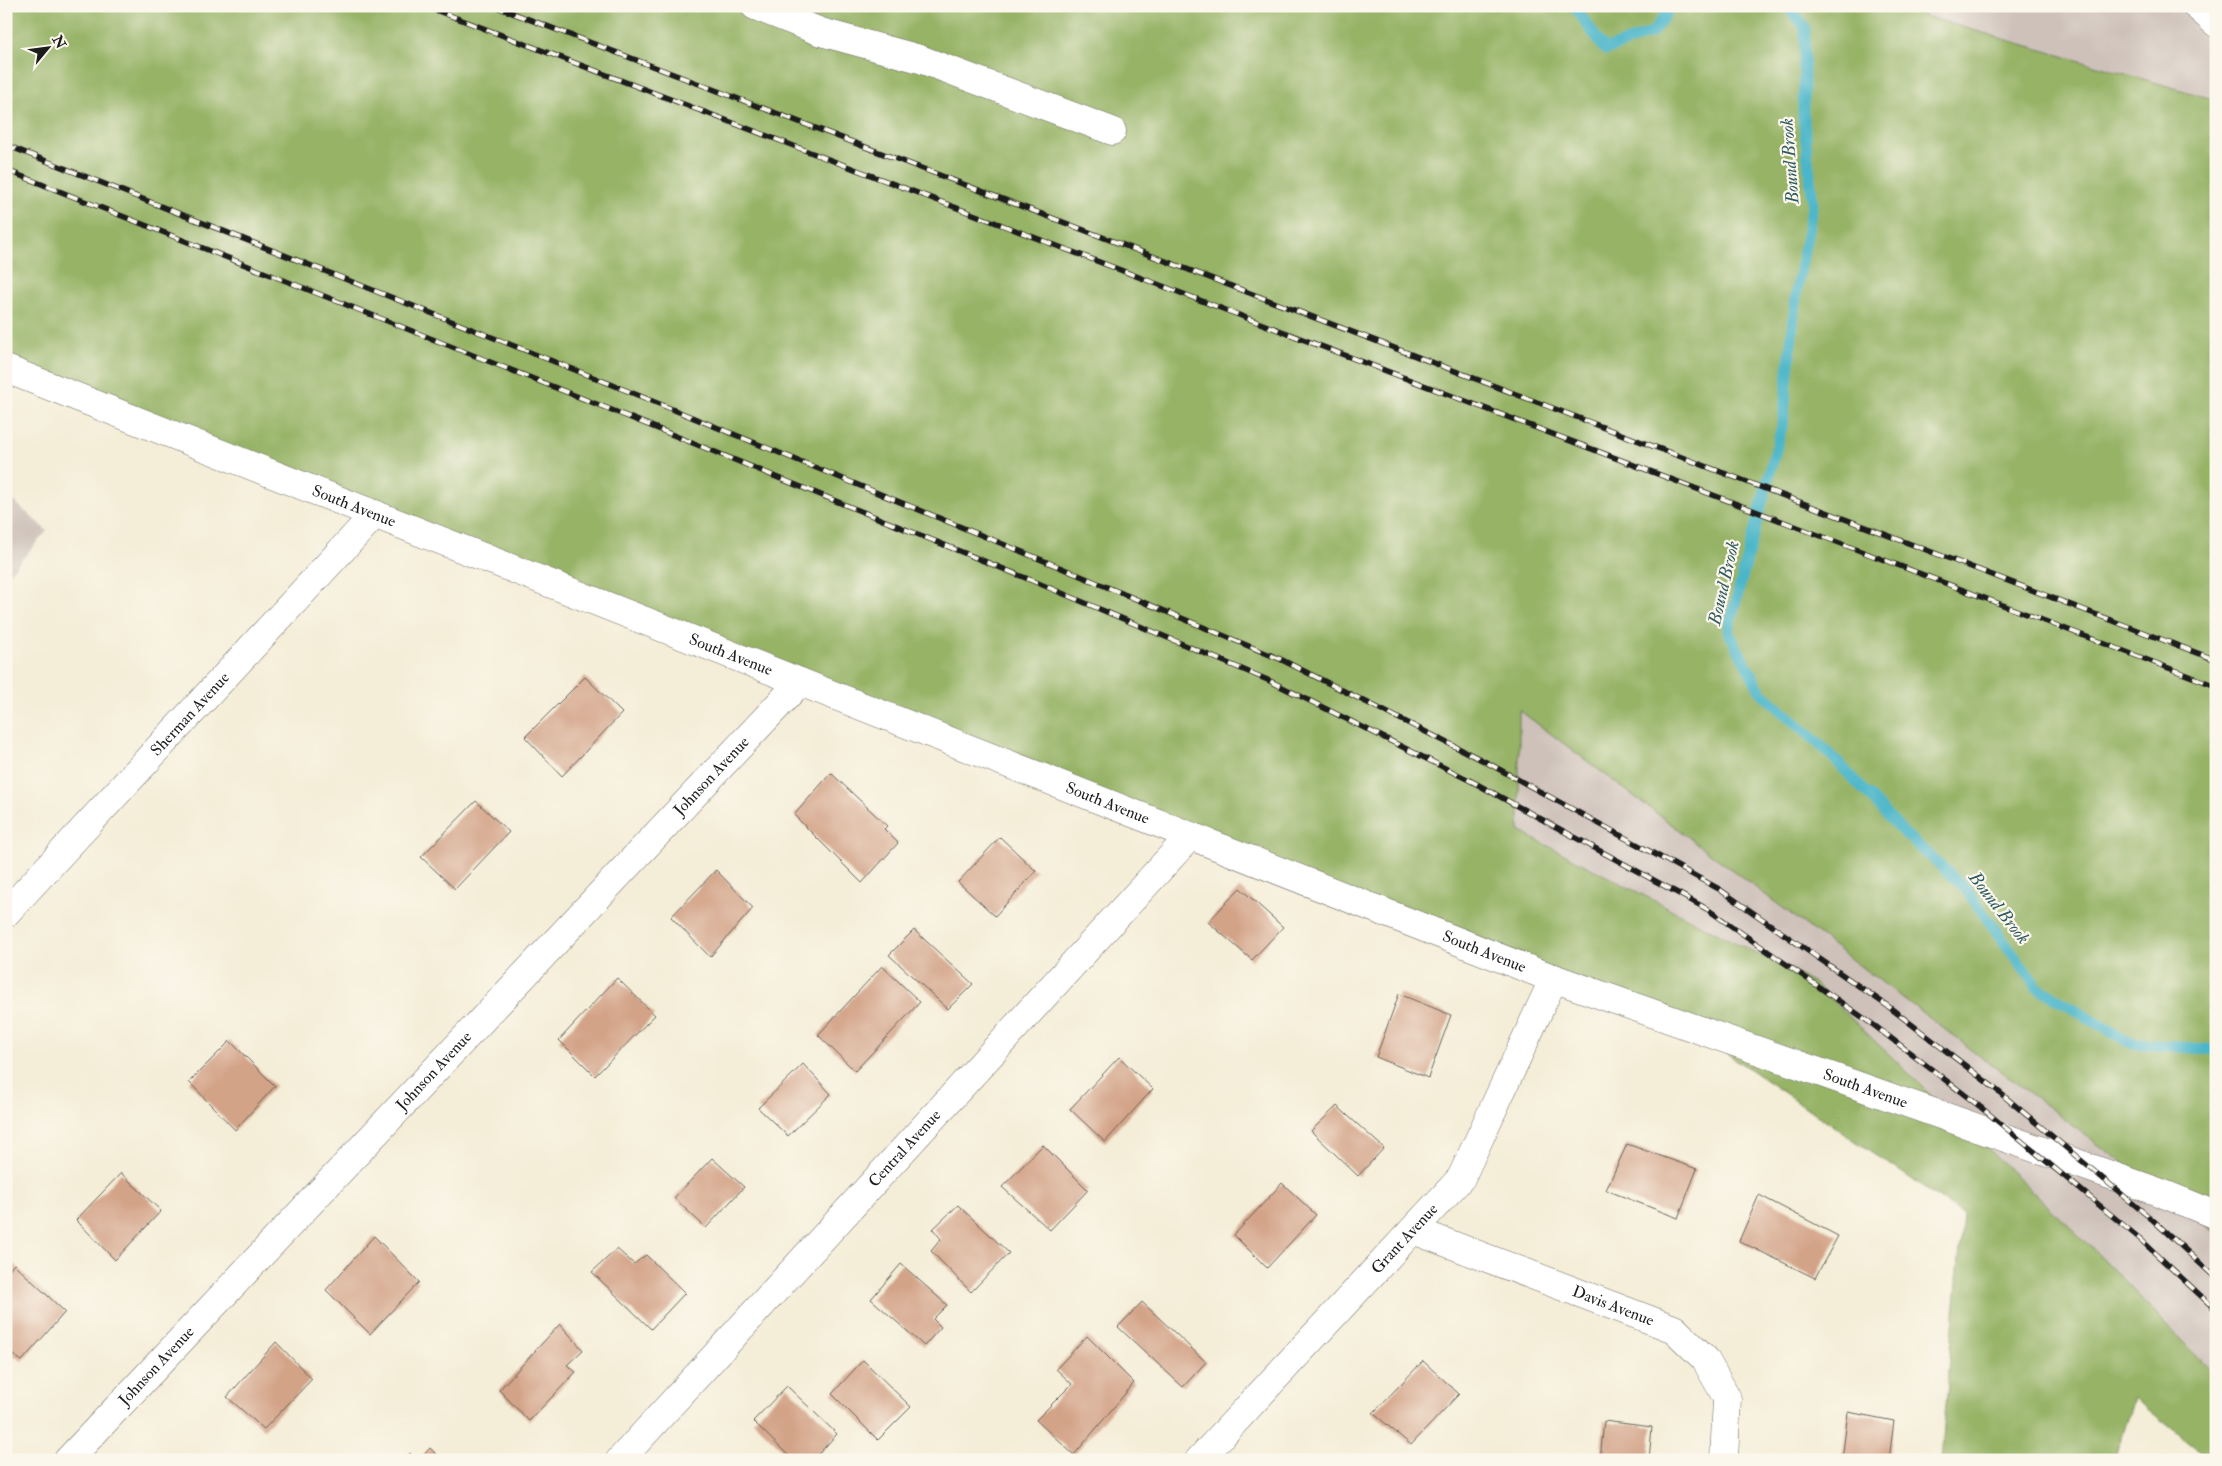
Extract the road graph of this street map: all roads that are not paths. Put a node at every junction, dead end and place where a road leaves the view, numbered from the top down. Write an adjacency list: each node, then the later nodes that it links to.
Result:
1 (2197, 6): 3 (street)
2 (760, 8): 4 (street)
3 (2216, 23)
4 (1112, 131)
5 (6, 369): 6 (street, South Avenue)
6 (375, 514): 7 (street, South Avenue); 9 (street, Sherman Avenue)
7 (800, 682): 8 (street, South Avenue); 13 (street, Johnson Avenue)
8 (1190, 836): 10 (street, South Avenue); 14 (street, Central Avenue)
9 (6, 913)
10 (1554, 978): 11 (street, South Avenue); 12 (street, Grant Avenue)
11 (2216, 1215)
12 (1412, 1230): 15 (street, Grant Avenue); 16 (street, Davis Avenue)
13 (68, 1460)
14 (620, 1460)
15 (1199, 1460)
16 (1724, 1460)

